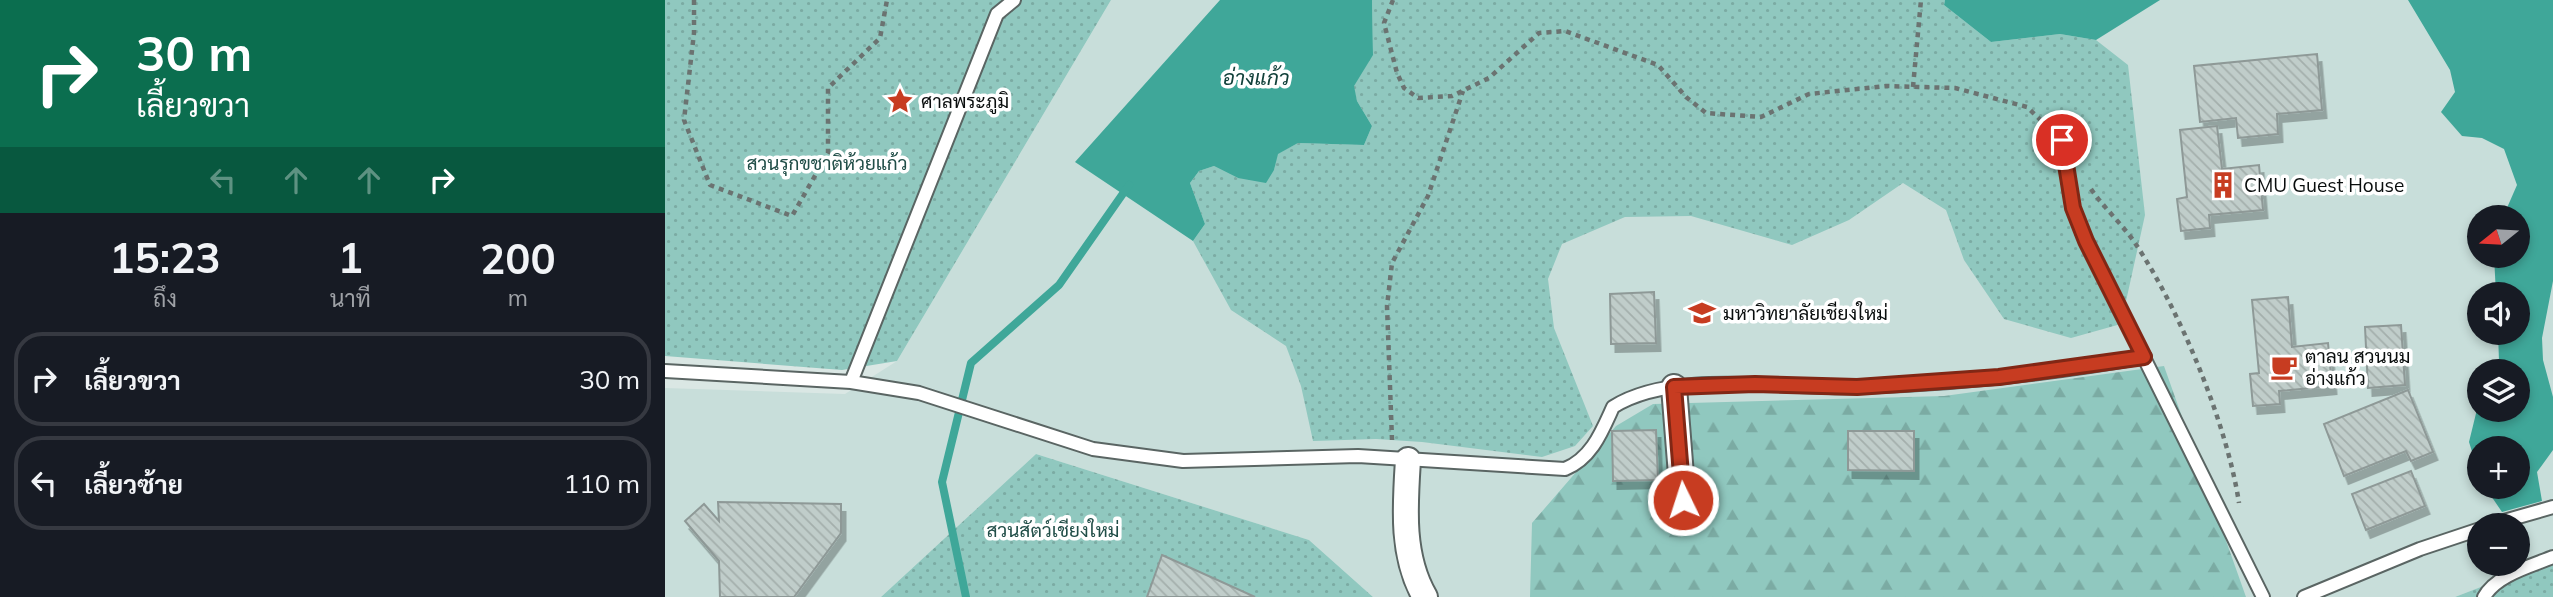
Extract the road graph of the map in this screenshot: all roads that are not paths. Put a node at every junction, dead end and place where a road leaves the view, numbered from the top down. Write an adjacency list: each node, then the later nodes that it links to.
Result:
1 (1014, 0): 5 (lane)
2 (2062, 140): 3 (lane)
3 (2144, 357): 6 (lane); 14 (lane)
4 (665, 371): 5 (lane)
5 (852, 382): 7 (lane)
6 (1674, 387): 7 (lane); 8 (street)
7 (1400, 459): 13 (street)
8 (1683, 500)
9 (2553, 507): 10 (lane)
10 (2530, 513)
11 (2467, 533): 15 (lane)
12 (2553, 557): 16 (lane)
13 (1425, 597)
14 (2263, 597)
15 (2304, 597)
16 (2484, 597)

